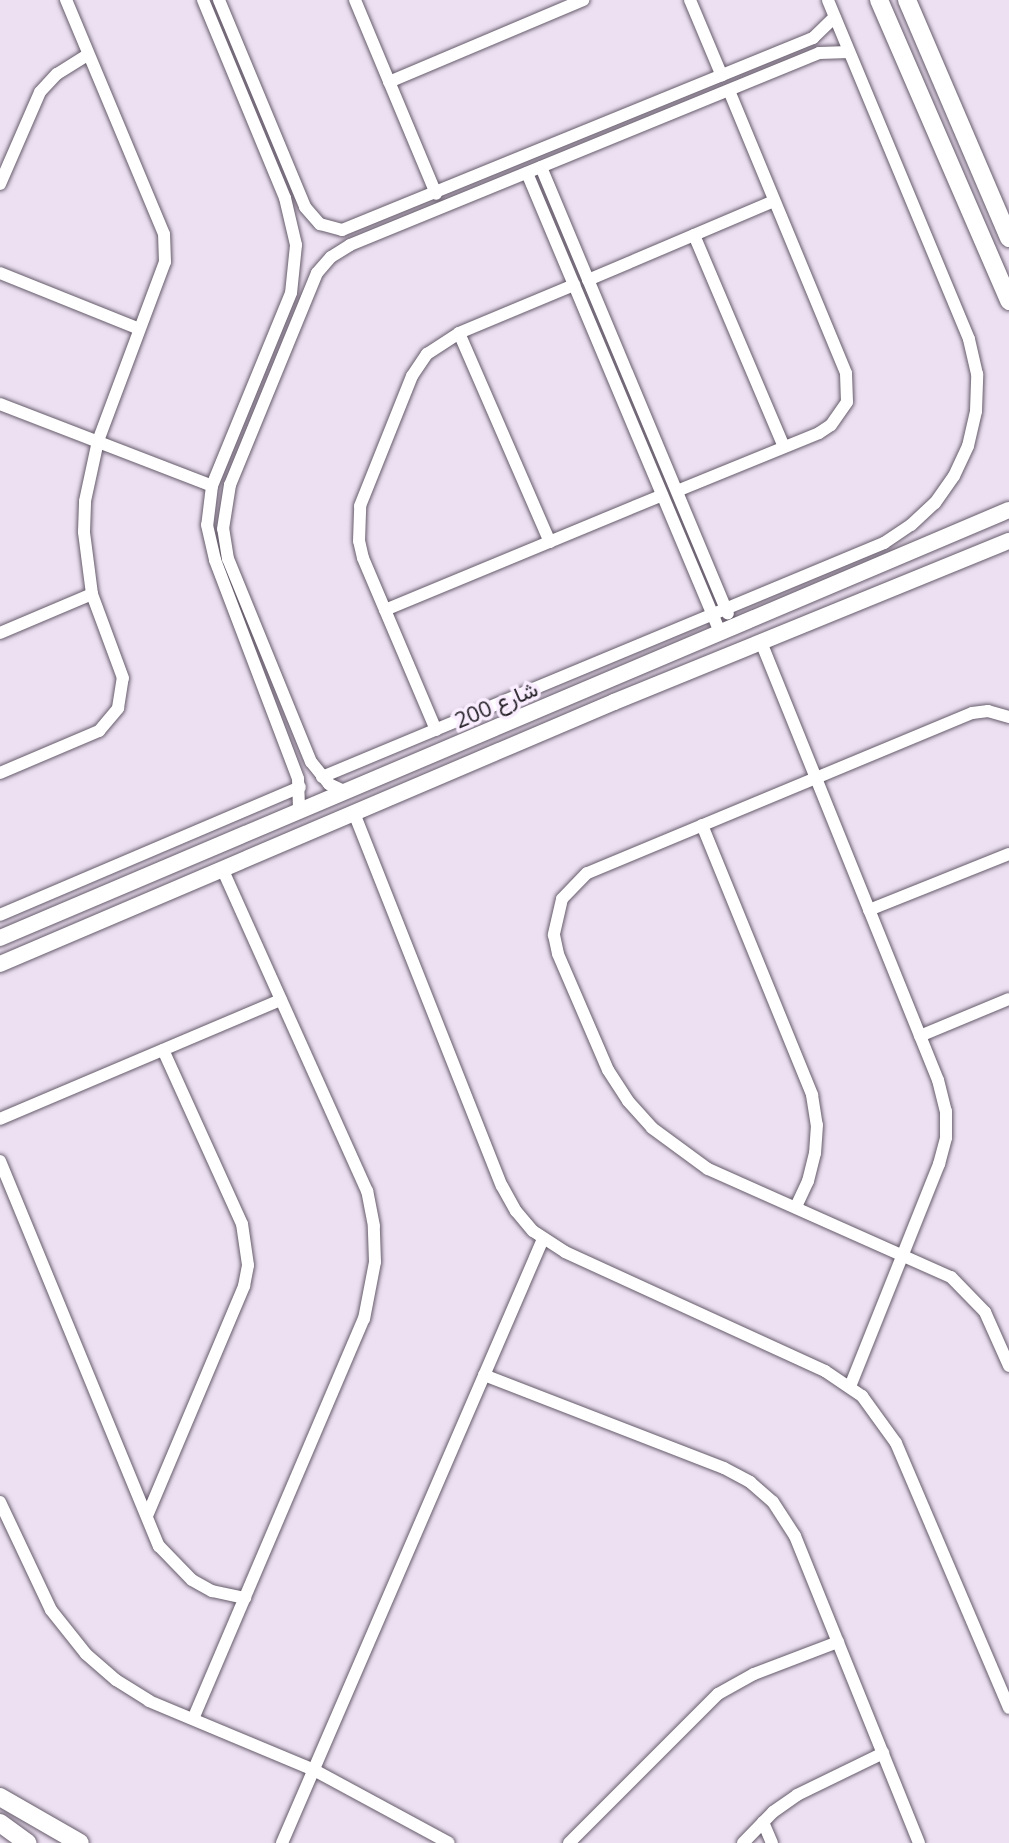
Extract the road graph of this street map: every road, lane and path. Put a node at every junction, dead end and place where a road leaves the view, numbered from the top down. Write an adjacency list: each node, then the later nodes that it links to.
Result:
1 (66, 0): 12 (street)
2 (203, 0): 32 (street)
3 (219, 0): 19 (street)
4 (355, 0): 14 (street)
5 (583, 0): 14 (street)
6 (690, 0): 13 (street)
7 (828, 0): 10 (street)
8 (879, 0): 26 (main road)
9 (907, 0): 22 (main road)
10 (835, 17): 11 (street); 13 (street)
11 (849, 52): 15 (street); 39 (street)
12 (88, 55): 18 (street); 27 (street)
13 (722, 76): 19 (street)
14 (389, 82): 19 (street)
15 (729, 91): 16 (street); 20 (street)
16 (541, 167): 17 (street); 24 (street)
17 (527, 173): 25 (street); 48 (street)
18 (0, 184)
19 (436, 194)
20 (774, 201): 21 (street); 31 (street)
21 (694, 235): 24 (street); 31 (street)
22 (1009, 238)
23 (0, 273): 27 (street)
24 (588, 280): 33 (street)
25 (574, 285): 28 (street); 34 (street)
26 (1009, 301)
27 (139, 329): 30 (street)
28 (459, 333): 37 (street); 40 (street)
29 (0, 404): 30 (street)
30 (98, 441): 32 (street); 38 (street)
31 (784, 447): 33 (street)
32 (212, 486): 50 (street)
33 (677, 491): 39 (street)
34 (662, 495): 37 (street); 41 (street)
35 (1009, 510): 42 (street, شارع 200)
36 (1009, 541): 44 (street, شارع 200)
37 (550, 542): 40 (street)
38 (92, 594): 43 (street); 47 (street)
39 (726, 608): 41 (street); 42 (street)
40 (385, 610): 46 (street)
41 (712, 614): 42 (street); 46 (street)
42 (728, 630): 51 (street, شارع 200)
43 (0, 633)
44 (761, 642): 49 (street); 53 (street, شارع 200)
45 (1009, 717): 49 (street)
46 (436, 730): 48 (street)
47 (0, 773)
48 (322, 777): 51 (street)
49 (816, 778): 54 (street); 57 (street)
50 (300, 787): 52 (street); 58 (street)
51 (346, 792): 52 (street, شارع 200)
52 (299, 812): 59 (street, شارع 200)
53 (354, 813): 56 (street, شارع 200); 68 (street)
54 (702, 825): 67 (street); 67 (street)
55 (1009, 854): 57 (street)
56 (222, 869): 60 (street, شارع 200); 62 (street)
57 (869, 910): 63 (street)
58 (0, 915)
59 (0, 938)
60 (0, 964)
61 (1009, 999): 63 (street)
62 (281, 1000): 64 (street); 75 (street)
63 (920, 1036): 69 (street)
64 (163, 1050): 65 (street); 74 (street)
65 (0, 1119)
66 (0, 1161): 74 (street)
67 (796, 1207): 69 (street)
68 (543, 1239): 71 (street); 72 (street)
69 (904, 1253): 70 (street); 72 (street)
70 (1009, 1366)
71 (484, 1375): 76 (street); 80 (street)
72 (850, 1387): 77 (street)
73 (0, 1502): 78 (street)
74 (147, 1516): 75 (street)
75 (245, 1598): 78 (street)
76 (838, 1642): 79 (street); 88 (street)
77 (1009, 1708)
78 (193, 1719): 80 (street)
79 (883, 1753): 82 (street); 91 (street)
80 (314, 1770): 86 (street); 87 (street)
81 (0, 1797): 85 (main road)
82 (763, 1822): 89 (street); 90 (street)
83 (0, 1823): 84 (main road)
84 (28, 1843)
85 (80, 1843)
86 (282, 1843)
87 (449, 1843)
88 (569, 1843)
89 (743, 1843)
90 (772, 1843)
91 (919, 1843)

